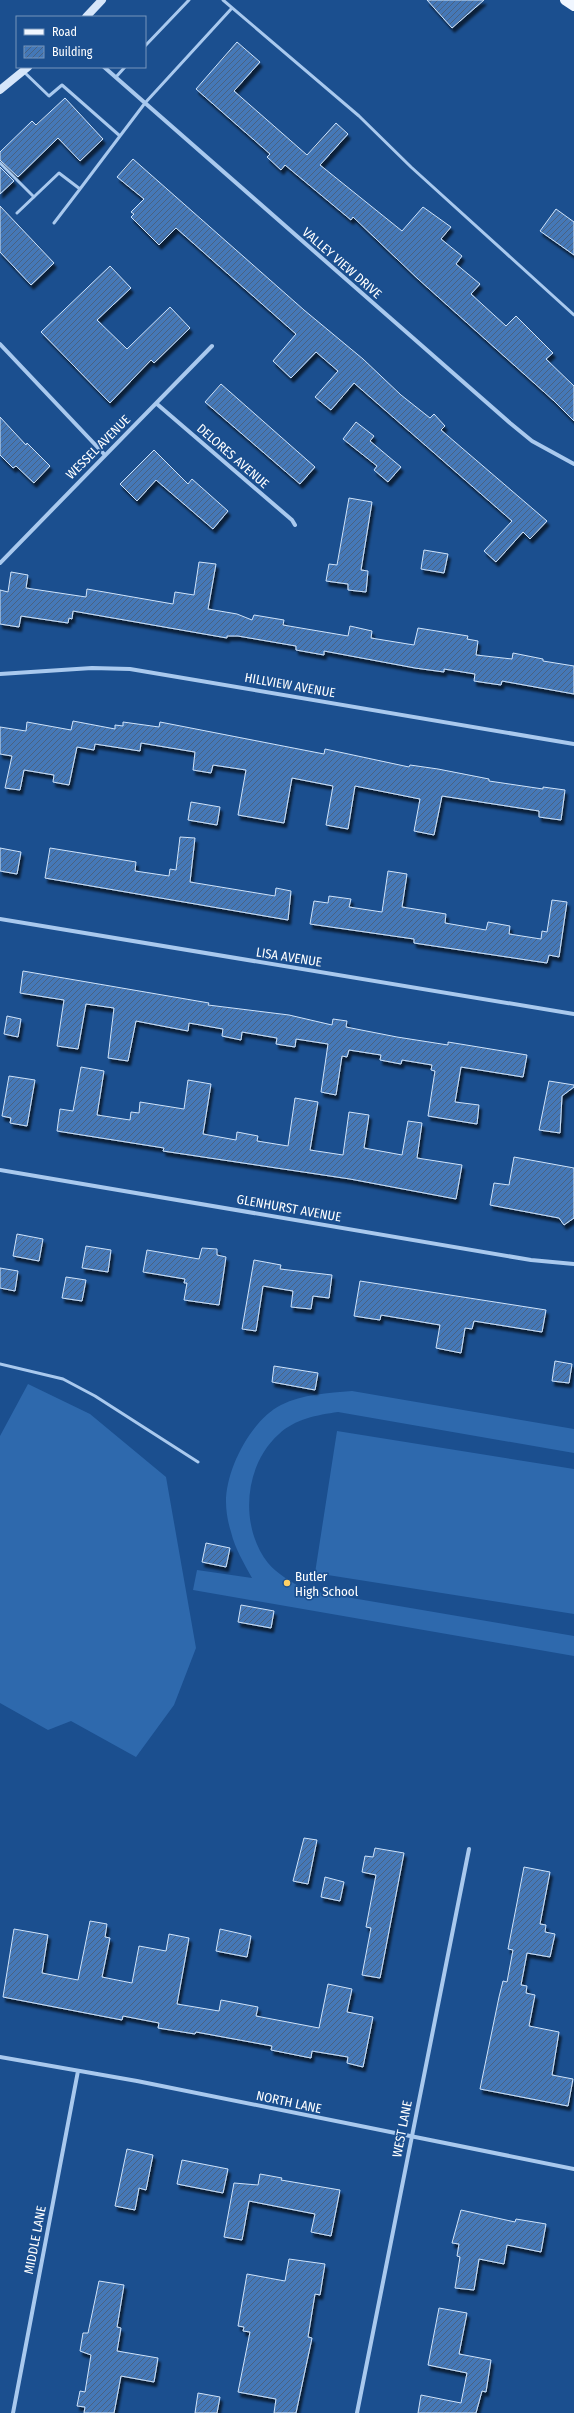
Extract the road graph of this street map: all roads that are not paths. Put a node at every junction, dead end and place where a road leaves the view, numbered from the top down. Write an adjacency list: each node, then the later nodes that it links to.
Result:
1 (102, 0): 7 (main road)
2 (189, 0): 8 (lane)
3 (223, 0): 6 (lane)
4 (565, 0): 5 (main road)
5 (574, 6)
6 (232, 8): 14 (lane); 21 (lane)
7 (87, 16)
8 (146, 45)
9 (105, 68): 12 (street, VALLEY VIEW DRIVE)
10 (124, 68): 12 (lane)
11 (26, 69): 13 (main road); 15 (lane)
12 (116, 77): 14 (street, VALLEY VIEW DRIVE)
13 (0, 90)
14 (145, 103): 15 (lane); 26 (street, VALLEY VIEW DRIVE)
15 (120, 136): 17 (lane)
16 (0, 163): 18 (lane)
17 (80, 189): 18 (lane); 20 (lane)
18 (34, 196): 19 (lane)
19 (17, 213)
20 (54, 223)
21 (574, 315)
22 (0, 344): 25 (street)
23 (212, 346): 24 (street, WESSEL AVENUE)
24 (157, 404): 25 (street, WESSEL AVENUE); 27 (street, DELORES AVENUE)
25 (104, 454): 28 (street, WESSEL AVENUE)
26 (574, 464)
27 (295, 525)
28 (0, 563)
29 (0, 674): 30 (street, HILLVIEW AVENUE)
30 (574, 744)
31 (0, 919): 32 (street, LISA AVENUE)
32 (574, 1014)
33 (0, 1170): 34 (street, GLENHURST AVENUE)
34 (574, 1264)
35 (0, 1364): 36 (lane)
36 (198, 1462)
37 (468, 1849): 40 (street, WEST LANE)
38 (0, 2057): 39 (street, NORTH LANE)
39 (78, 2071): 40 (street, NORTH LANE); 42 (street, MIDDLE LANE)
40 (411, 2137): 41 (street, NORTH LANE); 43 (street, WEST LANE)
41 (574, 2169)
42 (12, 2413)
43 (357, 2413)

